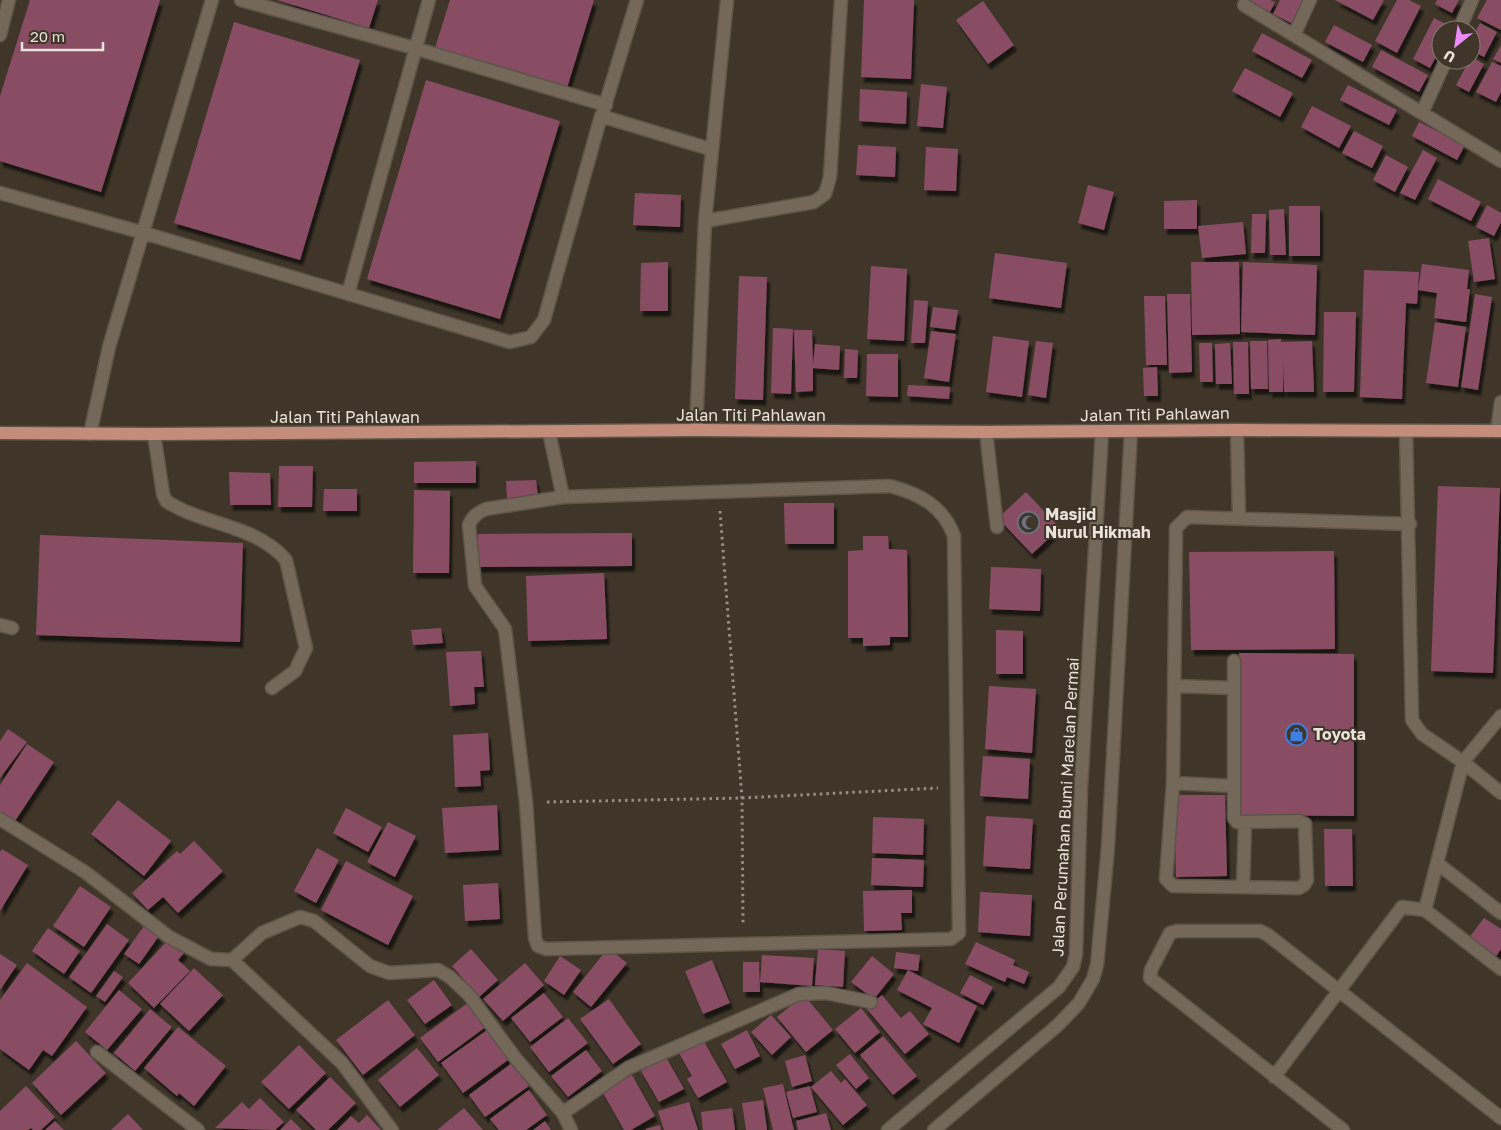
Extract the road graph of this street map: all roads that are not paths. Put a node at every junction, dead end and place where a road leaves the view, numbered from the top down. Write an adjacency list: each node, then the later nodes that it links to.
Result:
1 (9, 0): 12 (street)
2 (212, 0): 22 (street)
3 (241, 0): 14 (street)
4 (428, 0): 14 (street)
5 (637, 0): 16 (street)
6 (727, 0): 18 (street)
7 (841, 0): 21 (street)
8 (1310, 0): 13 (street)
9 (1472, 0): 11 (street)
10 (1244, 5): 13 (street)
11 (1463, 20)
12 (0, 35)
13 (1294, 35): 17 (street)
14 (414, 48): 16 (street); 23 (street)
15 (1441, 70): 17 (street)
16 (603, 111): 18 (street); 23 (street)
17 (1422, 113): 19 (street)
18 (710, 149): 21 (street)
19 (1501, 161)
20 (0, 193): 22 (street)
21 (705, 221): 25 (street)
22 (144, 233): 23 (street); 34 (street)
23 (348, 294)
24 (1501, 402): 30 (street)
25 (696, 430): 31 (main road, Jalan Titi Pahlawan); 32 (main road, Jalan Titi Pahlawan)
26 (1237, 430): 27 (main road, Jalan Titi Pahlawan); 29 (main road, Jalan Titi Pahlawan); 37 (street)
27 (1406, 430): 30 (main road, Jalan Titi Pahlawan); 38 (street)
28 (1102, 431): 29 (main road, Jalan Titi Pahlawan); 32 (main road, Jalan Titi Pahlawan); 56 (street, Jalan Perumahan Bumi Marelan Permai)
29 (1131, 431): 58 (street)
30 (1499, 431)
31 (549, 432): 35 (main road, Jalan Titi Pahlawan); 36 (street)
32 (986, 432): 39 (street)
33 (0, 433): 34 (main road, Jalan Titi Pahlawan)
34 (90, 434): 35 (main road, Jalan Titi Pahlawan)
35 (154, 434): 42 (street)
36 (563, 497): 36 (street)
37 (1240, 519): 38 (street); 41 (street)
38 (1410, 524): 45 (street)
39 (997, 527)
40 (1234, 661): 43 (street)
41 (1174, 686): 43 (street); 46 (street)
42 (272, 688)
43 (1234, 688): 47 (street)
44 (1501, 716): 45 (street)
45 (1463, 762): 48 (street); 51 (street)
46 (1173, 783): 47 (street); 52 (street)
47 (1233, 786): 50 (street)
48 (1501, 793)
49 (0, 819): 55 (street)
50 (1245, 822): 52 (street); 52 (street)
51 (1436, 863): 53 (street); 54 (street)
52 (1243, 887)
53 (1426, 910): 57 (street); 59 (street)
54 (1501, 913)
55 (232, 960): 63 (street); 66 (street)
56 (1073, 967): 58 (street); 68 (street, Jalan Perumahan Bumi Marelan Permai)
57 (1501, 970)
58 (1093, 979): 69 (street)
59 (1339, 990): 62 (street); 62 (street); 64 (street)
60 (871, 1002): 63 (street)
61 (97, 1052): 65 (street)
62 (1274, 1077): 70 (street)
63 (563, 1113): 67 (street)
64 (1501, 1118)
65 (198, 1130)
66 (392, 1130)
67 (571, 1130)
68 (888, 1130)
69 (934, 1130)
70 (1343, 1130)

